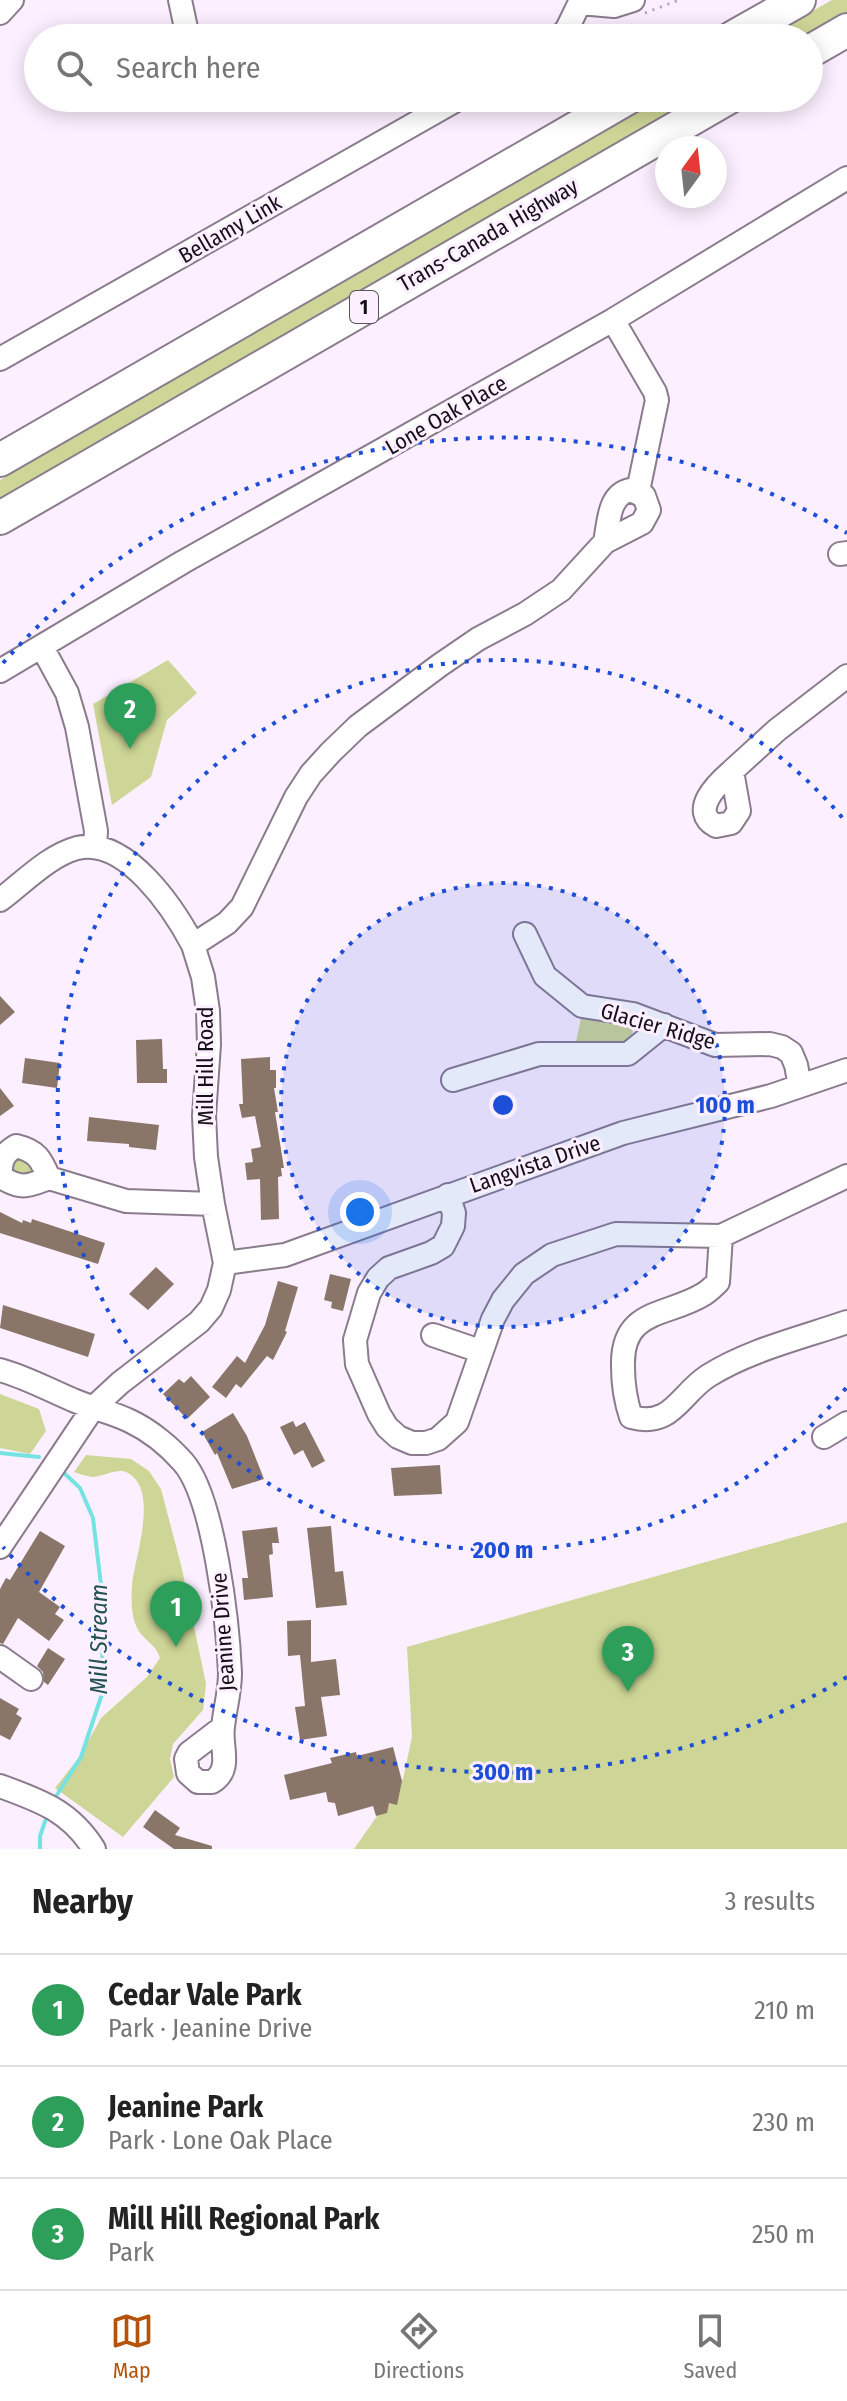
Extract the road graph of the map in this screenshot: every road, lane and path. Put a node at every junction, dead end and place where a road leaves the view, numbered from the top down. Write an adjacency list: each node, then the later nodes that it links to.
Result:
1 (12, 0): 6 (street)
2 (180, 0): 7 (street)
3 (633, 0): 5 (street)
4 (799, 0): 9 (highway)
5 (581, 1): 8 (street)
6 (0, 13)
7 (185, 24)
8 (570, 24)
9 (757, 24)
10 (847, 30): 11 (highway)
11 (823, 44)
12 (435, 112): 17 (street, Bellamy Link)
13 (604, 112): 18 (highway, 1)
14 (704, 112): 20 (highway, Trans-Canada Highway / 1)
15 (847, 178): 16 (street, Lone Oak Place)
16 (613, 320): 19 (street); 22 (street, Lone Oak Place)
17 (0, 359)
18 (5, 457)
19 (638, 491): 21 (street); 21 (street)
20 (0, 518)
21 (605, 542): 29 (street)
22 (42, 647): 23 (street, Lone Oak Place); 26 (street)
23 (0, 671)
24 (847, 676): 25 (street)
25 (732, 771)
26 (95, 847): 27 (street); 29 (street)
27 (0, 900)
28 (525, 934): 30 (street, Glacier Ridge)
29 (193, 945): 37 (street, Mill Hill Road)
30 (664, 1025): 32 (street); 33 (street, Glacier Ridge)
31 (847, 1070): 33 (street, Langvista Drive)
32 (453, 1080)
33 (800, 1086): 36 (street, Langvista Drive)
34 (847, 1176): 38 (street)
35 (49, 1178): 37 (street)
36 (448, 1195): 39 (street, Langvista Drive); 42 (street)
37 (213, 1204): 39 (street, Mill Hill Road)
38 (721, 1236): 40 (street); 42 (street)
39 (225, 1263): 44 (street, Mill Hill Road)
40 (847, 1322)
41 (433, 1335): 42 (street)
42 (480, 1351)
43 (0, 1370): 44 (street, Jeanine Drive)
44 (93, 1408): 47 (street, Mill Hill Road); 50 (street, Jeanine Drive)
45 (847, 1423): 46 (street)
46 (824, 1437)
47 (0, 1547)
48 (0, 1657): 49 (street)
49 (31, 1679)
50 (223, 1727)
51 (0, 1786): 52 (street)
52 (94, 1849)

